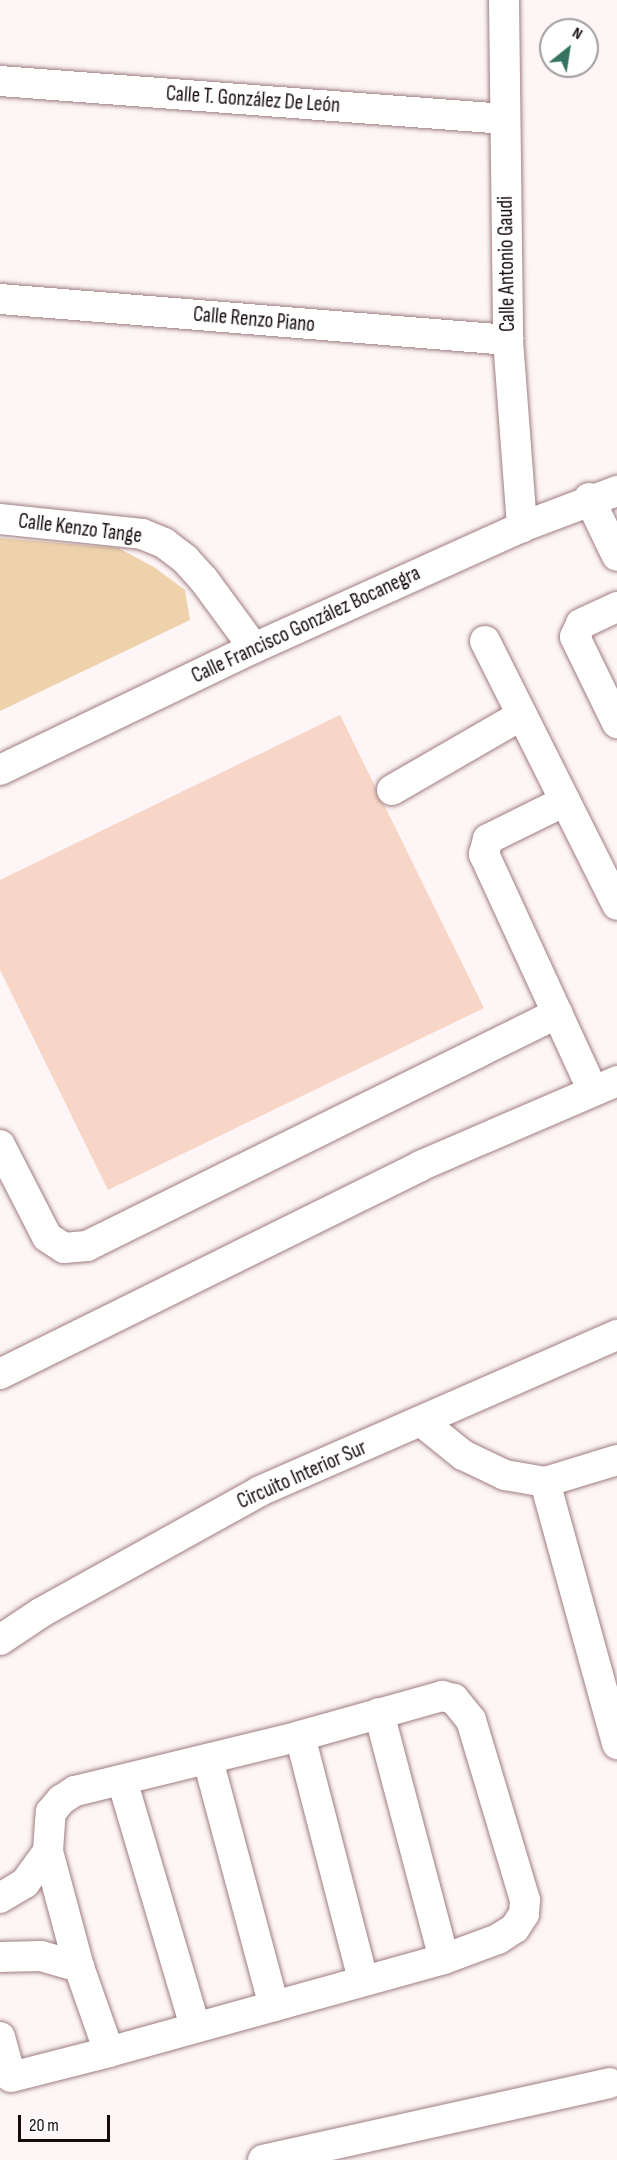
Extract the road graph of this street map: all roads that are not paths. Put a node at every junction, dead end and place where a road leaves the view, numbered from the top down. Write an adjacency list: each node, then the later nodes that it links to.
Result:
1 (504, 0): 3 (street, Calle Antonio Gaudi)
2 (0, 81): 3 (street, Calle T. González De León)
3 (505, 119): 5 (street, Calle Antonio Gaudi)
4 (0, 299): 5 (street, Calle Renzo Piano)
5 (508, 340): 9 (street, Calle Antonio Gaudi)
6 (617, 491): 7 (street, Calle Francisco González Bocanegra)
7 (589, 498): 9 (street, Calle Francisco González Bocanegra); 10 (street)
8 (0, 519): 13 (street, Calle Kenzo Tange)
9 (522, 527): 13 (street, Calle Francisco González Bocanegra)
10 (617, 556)
11 (617, 606): 15 (street)
12 (485, 641): 14 (street)
13 (254, 648): 16 (street, Calle Francisco González Bocanegra)
14 (522, 715): 17 (street); 18 (street)
15 (617, 723)
16 (0, 770)
17 (392, 790)
18 (565, 801): 19 (street); 20 (street)
19 (617, 904)
20 (558, 1013): 21 (street); 22 (street)
21 (605, 1085): 24 (street)
22 (0, 1145)
23 (617, 1335): 25 (street, Circuito Interior Sur)
24 (0, 1374)
25 (422, 1422): 27 (street); 28 (street, Circuito Interior Sur)
26 (617, 1460): 27 (street)
27 (545, 1482): 31 (street)
28 (0, 1640)
29 (379, 1713): 30 (street); 37 (street); 37 (street)
30 (300, 1736): 32 (street); 39 (street)
31 (617, 1744)
32 (208, 1760): 33 (street); 40 (street)
33 (122, 1780): 34 (street); 41 (street)
34 (48, 1851): 35 (street); 38 (street)
35 (0, 1898)
36 (0, 1957): 38 (street)
37 (444, 1959): 39 (street)
38 (79, 1967): 43 (street)
39 (363, 1979): 40 (street)
40 (274, 2006): 41 (street)
41 (195, 2027): 43 (street)
42 (0, 2037): 43 (street)
43 (109, 2052)
44 (610, 2083): 45 (street)
45 (263, 2160)

